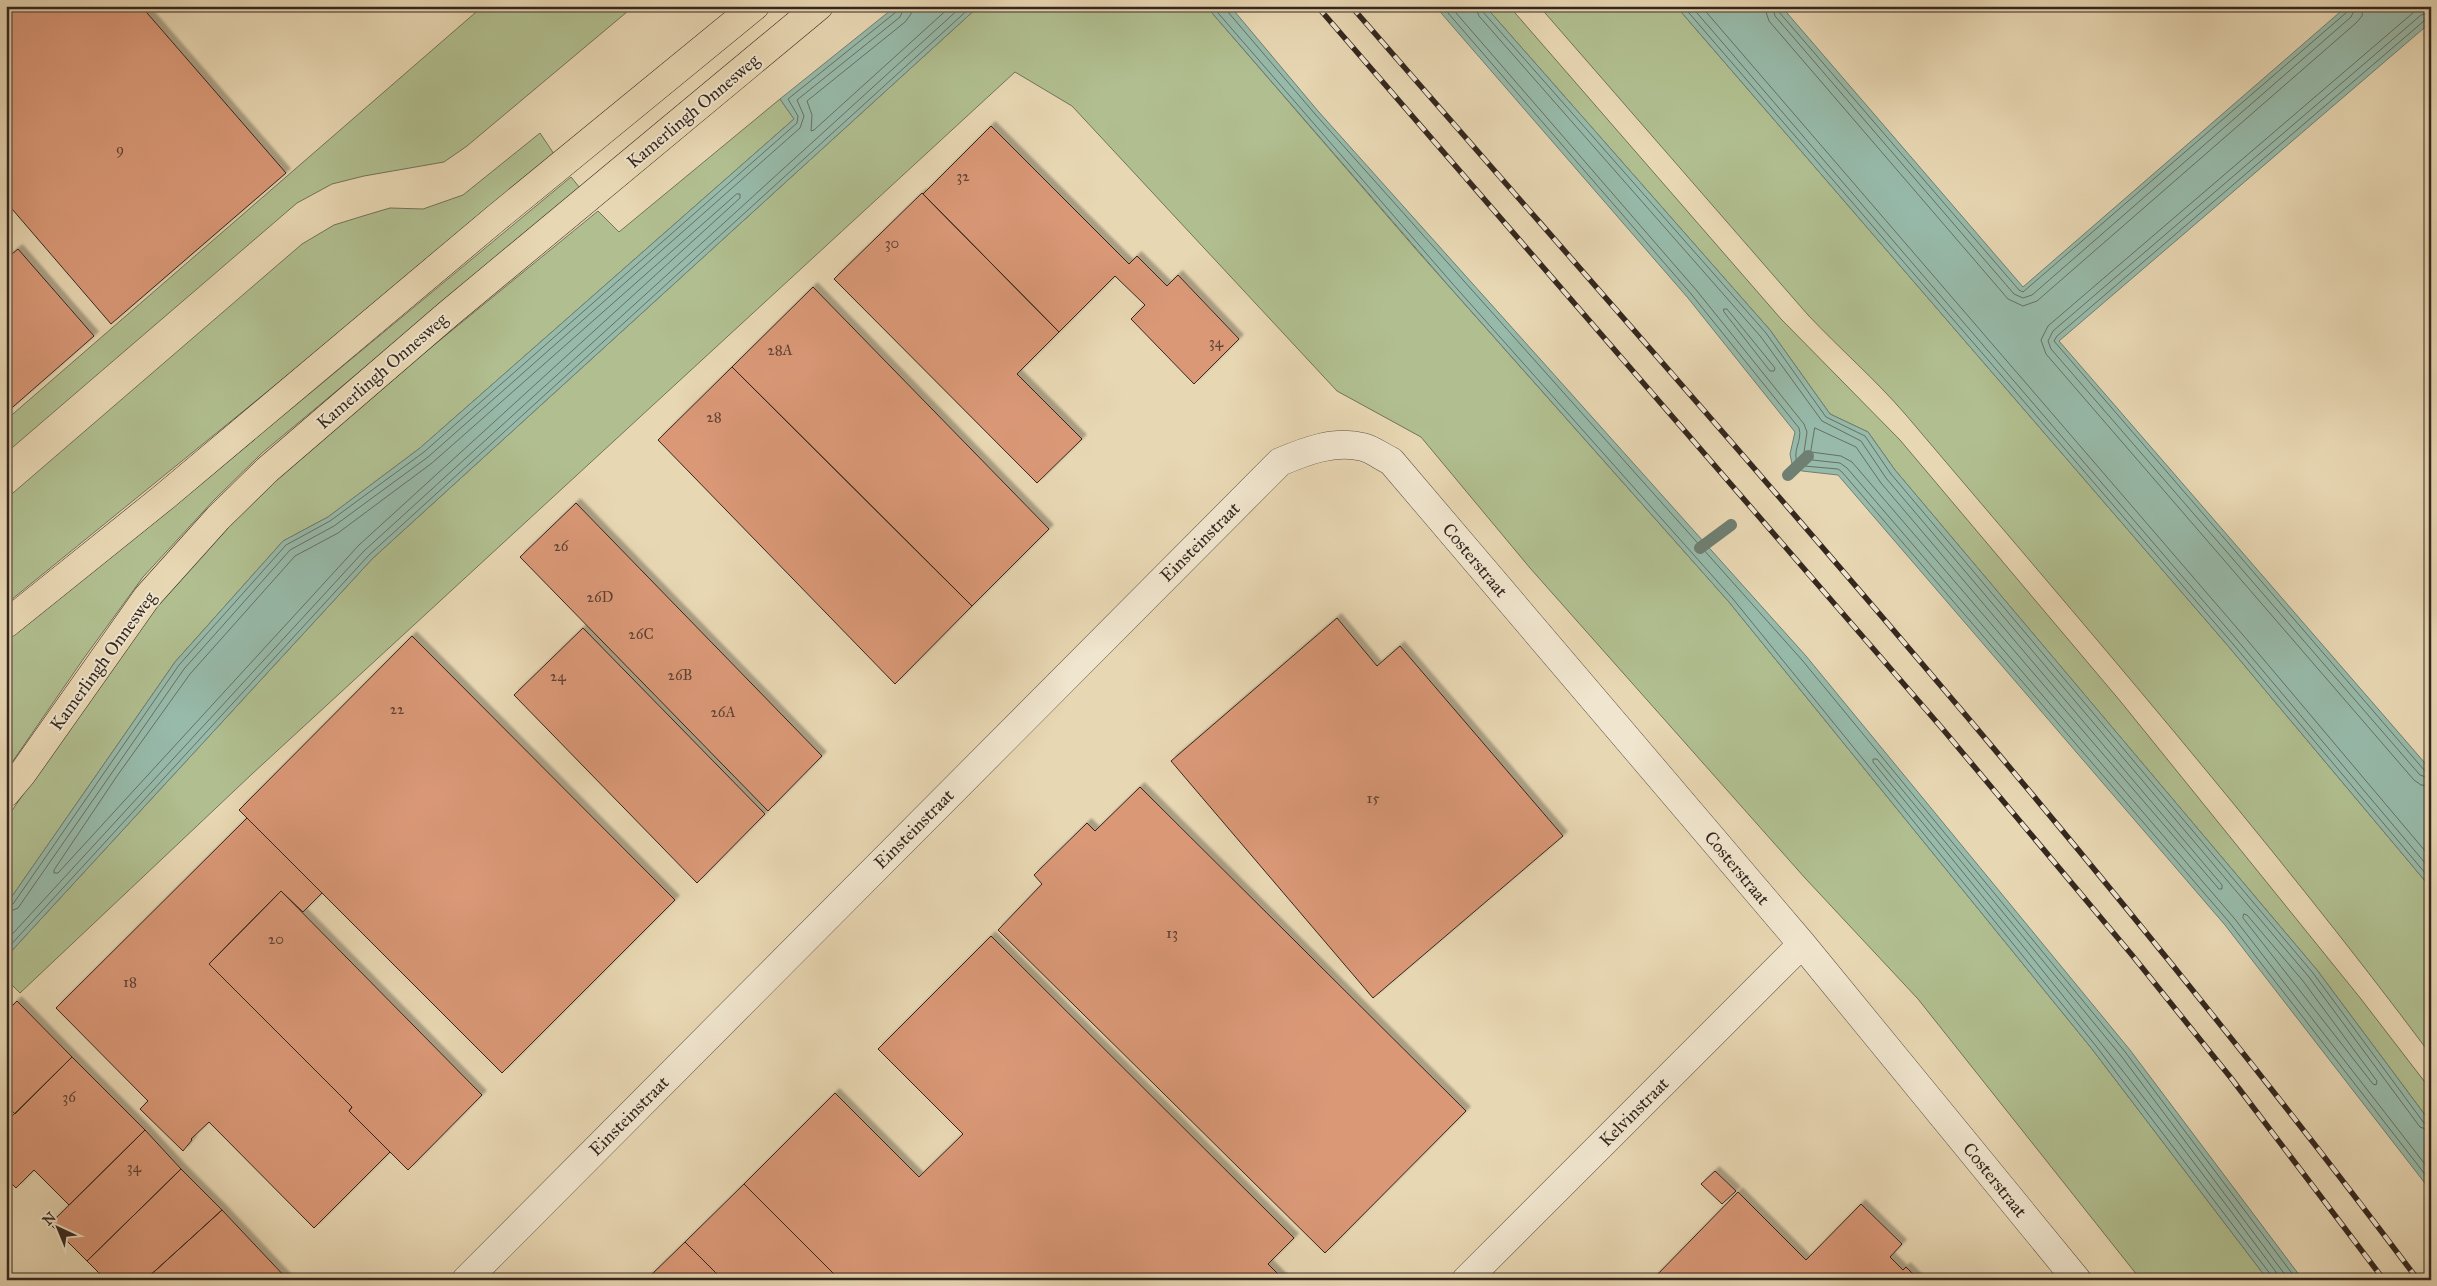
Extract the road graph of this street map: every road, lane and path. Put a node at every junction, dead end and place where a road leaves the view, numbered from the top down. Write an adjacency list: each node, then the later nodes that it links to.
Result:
1 (755, 6): 4 (main road)
2 (819, 6): 5 (main road, Kamerlingh Onnesweg)
3 (1391, 461): 6 (street, Costerstraat); 7 (street, Einsteinstraat)
4 (6, 624)
5 (6, 793)
6 (1802, 944): 8 (street, Kelvinstraat); 9 (street, Costerstraat)
7 (466, 1280)
8 (1466, 1280)
9 (2077, 1280)

